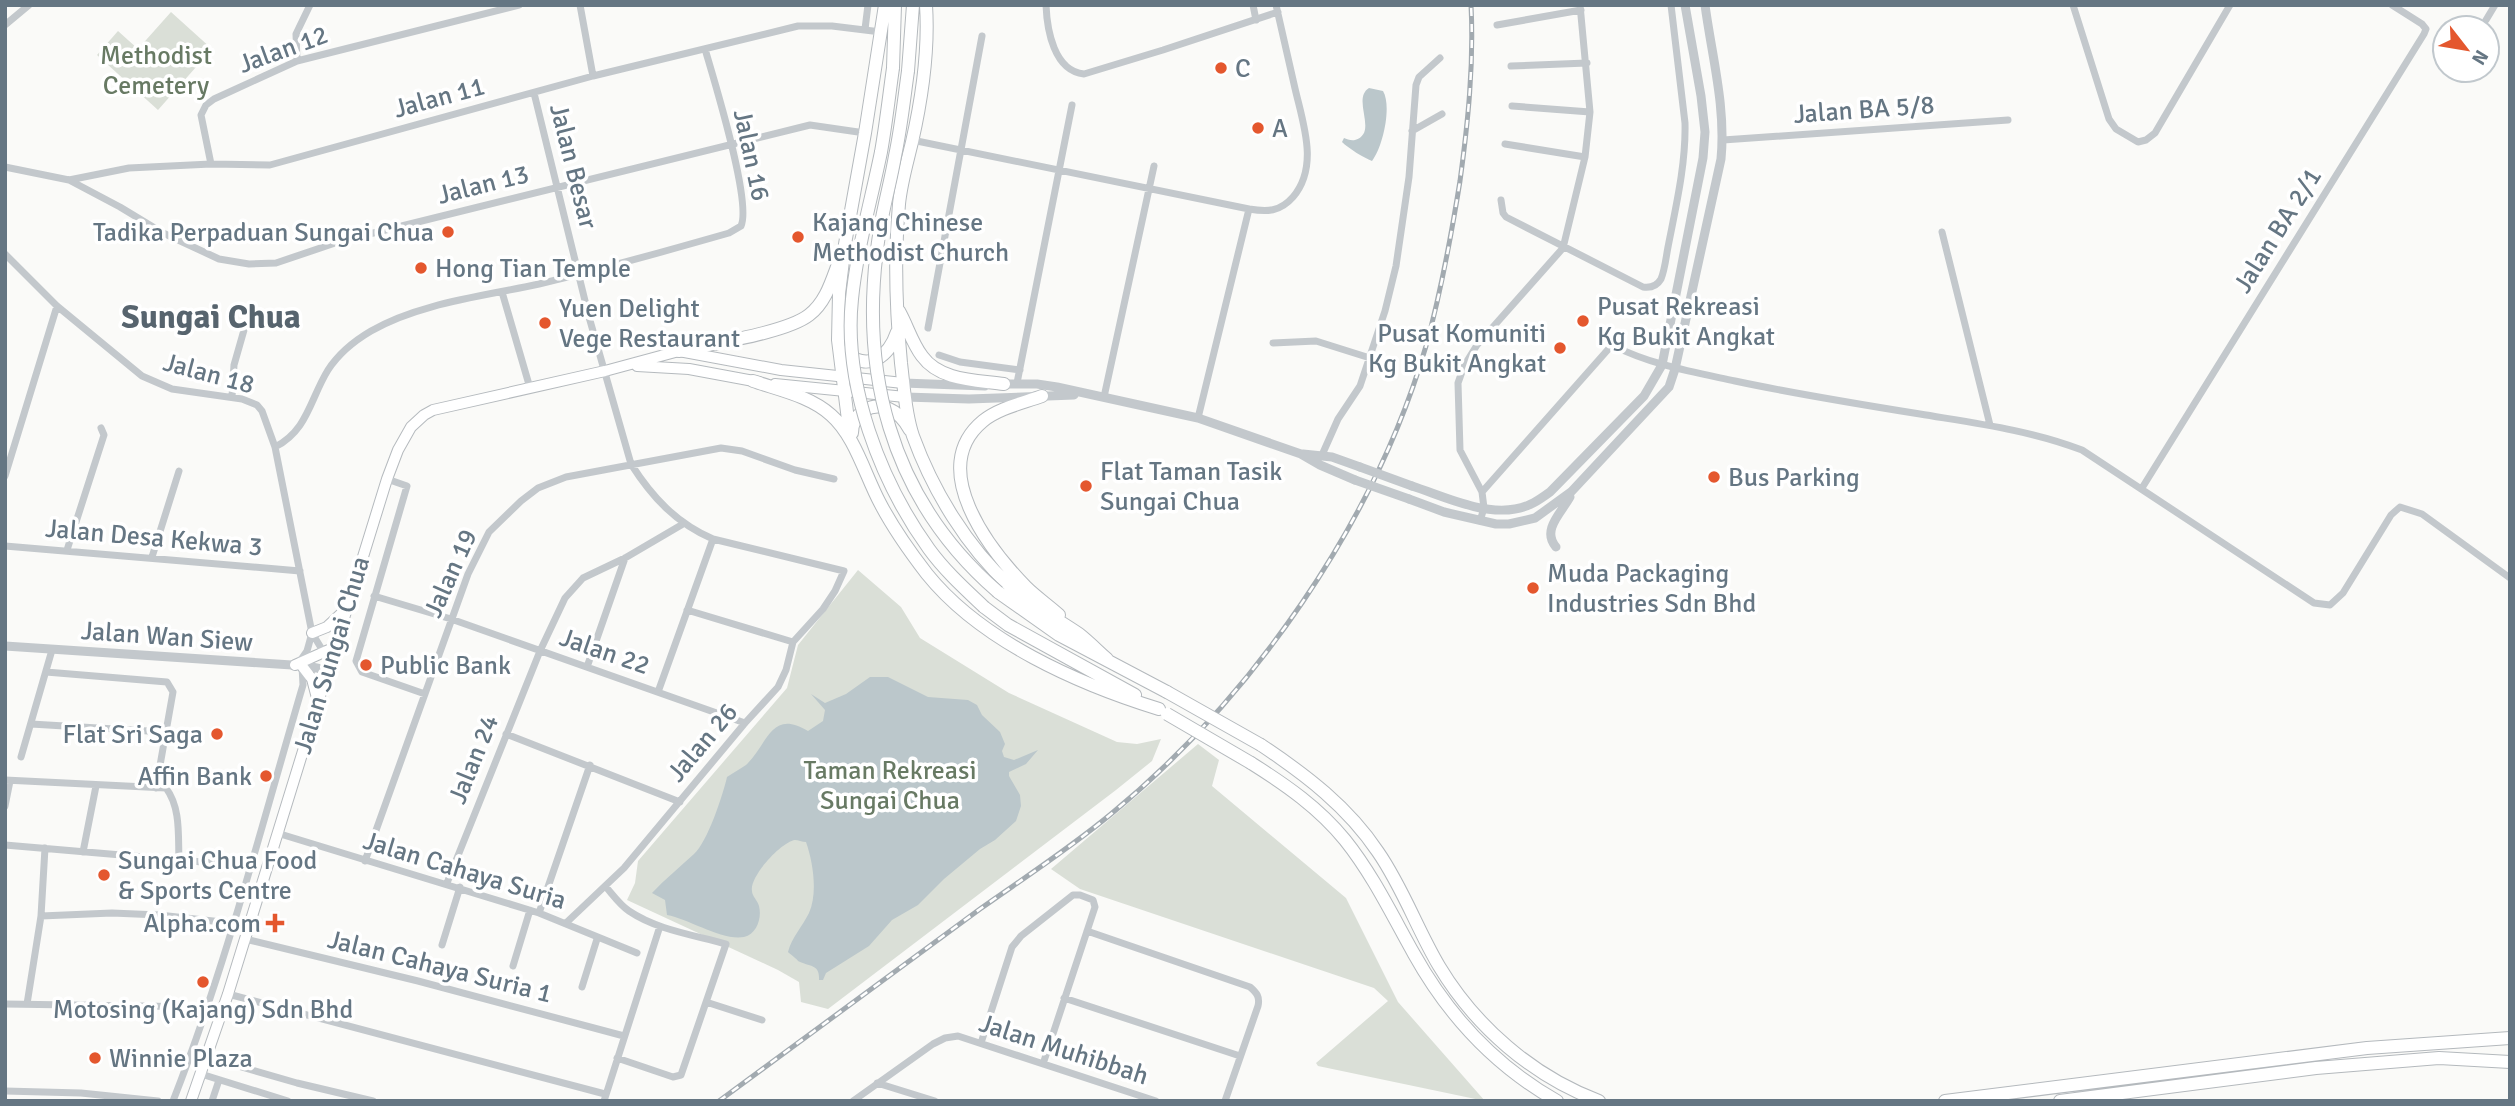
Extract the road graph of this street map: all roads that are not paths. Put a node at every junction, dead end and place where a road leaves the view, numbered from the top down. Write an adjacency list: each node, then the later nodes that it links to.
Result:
1 (29, 5): 21 (street)
2 (310, 5): 28 (street)
3 (519, 5): 28 (street, Jalan 12)
4 (580, 5): 31 (street)
5 (868, 5): 23 (street)
6 (885, 5): 24 (highway)
7 (895, 5): 134 (highway, bridge)
8 (913, 5): 127 (highway, bridge)
9 (926, 5): 40 (highway)
10 (1046, 5): 20 (street)
11 (1253, 5): 20 (street)
12 (1671, 5): 56 (street)
13 (1685, 5): 57 (street)
14 (1705, 5): 41 (street)
15 (2073, 5): 16 (street)
16 (2230, 5)
17 (2392, 5): 102 (street, Jalan BA 2/1)
18 (1581, 8): 22 (street); 29 (street)
19 (1277, 9): 20 (street); 54 (street)
20 (1256, 20)
21 (5, 24)
22 (1497, 25)
23 (865, 29): 24 (street, Jalan 11); 26 (street, Jalan 11)
24 (881, 32): 39 (highway)
25 (982, 36): 44 (street)
26 (705, 49): 31 (street, Jalan 11); 42 (street, Jalan 16)
27 (1440, 58): 38 (street)
28 (297, 61): 46 (street, Jalan 12)
29 (1587, 63): 30 (street); 35 (street)
30 (1511, 66)
31 (593, 76): 32 (street, Jalan 11)
32 (534, 93): 46 (street, Jalan 11); 51 (street, Jalan Besar)
33 (1072, 105): 49 (street)
34 (1512, 106): 35 (street)
35 (1590, 112): 45 (street)
36 (1442, 114): 38 (street)
37 (2008, 120): 41 (street, Jalan BA 5/8)
38 (1412, 131): 72 (street)
39 (865, 134): 42 (street, Jalan 13); 58 (highway)
40 (912, 140): 44 (street); 64 (highway)
41 (1723, 140): 75 (street)
42 (731, 144): 51 (street, Jalan 13); 61 (street, Jalan 16)
43 (1505, 144): 45 (street)
44 (960, 150): 49 (street); 66 (street)
45 (1586, 157): 59 (street)
46 (211, 164): 50 (street, Jalan 11)
47 (1154, 166): 52 (street)
48 (5, 167): 50 (street, Jalan 11)
49 (1058, 172): 52 (street); 76 (street)
50 (69, 180): 51 (street, Jalan 13)
51 (556, 187): 61 (street, Jalan Besar)
52 (1149, 189): 54 (street); 88 (street)
53 (1501, 200): 59 (street)
54 (1249, 209): 89 (street)
55 (1942, 232): 90 (street)
56 (1670, 234): 57 (street); 59 (street)
57 (1687, 238): 73 (street)
58 (845, 244): 68 (highway); 70 (highway)
59 (1563, 248): 103 (street)
60 (5, 254): 63 (street, Jalan 18)
61 (578, 275): 62 (street); 77 (street, Jalan Besar)
62 (502, 292): 82 (street); 94 (street)
63 (57, 306): 86 (street, Jalan 18); 99 (street)
64 (897, 308): 65 (highway); 81 (highway)
65 (898, 328): 68 (highway); 80 (highway)
66 (928, 328)
67 (244, 330): 86 (street)
68 (838, 340): 78 (highway)
69 (1273, 343): 72 (street)
70 (679, 351): 74 (main road, Jalan Sungai Chua); 78 (main road, Jalan Sungai Chua)
71 (939, 355): 76 (street)
72 (1370, 358): 96 (street)
73 (1662, 365): 75 (street); 103 (street); 105 (street)
74 (624, 366): 77 (main road, Jalan Sungai Chua); 79 (main road, Jalan Sungai Chua)
75 (1675, 369): 90 (street); 104 (street)
76 (1020, 370): 81 (street)
77 (605, 371): 82 (main road, Jalan Sungai Chua); 97 (street)
78 (841, 377): 80 (main road, Jalan Sungai Chua); 83 (highway)
79 (753, 381): 83 (main road, Jalan Sungai Chua); 93 (highway)
80 (903, 383): 81 (street); 87 (highway)
81 (1010, 384): 84 (street)
82 (530, 388): 100 (main road, Jalan Sungai Chua)
83 (843, 392): 87 (main road, Jalan Sungai Chua); 93 (highway)
84 (1083, 394): 85 (street); 88 (street)
85 (1042, 396): 87 (street); 121 (highway)
86 (232, 397): 94 (street, Jalan 18)
87 (905, 397): 92 (highway)
88 (1104, 397): 89 (street)
89 (1198, 418): 95 (street)
90 (1990, 425): 102 (street)
91 (101, 428): 111 (street)
92 (912, 433): 93 (highway); 121 (highway)
93 (852, 444): 134 (highway)
94 (275, 447): 114 (street, Jalan 18)
95 (1301, 454): 96 (street); 106 (street, bridge)
96 (1322, 455): 105 (street, bridge)
97 (631, 464): 101 (street, Jalan 19); 107 (street); 119 (street, Jalan 19)
98 (179, 471): 112 (street)
99 (5, 476)
100 (387, 479): 116 (street); 118 (main road, Jalan Sungai Chua)
101 (834, 479)
102 (2142, 488): 115 (street)
103 (1482, 492): 105 (street)
104 (1571, 492): 106 (street); 110 (street)
105 (1484, 508): 106 (street)
106 (1480, 521)
107 (683, 524): 108 (street); 113 (street, Jalan 24)
108 (713, 539): 117 (street); 122 (street, Jalan 26)
109 (5, 545): 111 (street, Jalan Desa Kekwa 3)
110 (1556, 547)
111 (67, 550): 112 (street, Jalan Desa Kekwa 3)
112 (152, 557): 114 (street, Jalan Desa Kekwa 3)
113 (625, 558): 125 (street, Jalan 24); 129 (street)
114 (300, 571): 120 (street, Jalan 18)
115 (2510, 579)
116 (374, 596): 119 (street, Jalan 22); 132 (street)
117 (687, 610): 122 (street); 131 (street)
118 (345, 611): 120 (main road); 126 (main road, Jalan Sungai Chua)
119 (451, 619): 125 (street, Jalan 22); 132 (street, Jalan 19)
120 (312, 633): 126 (street); 128 (street)
121 (1079, 634): 127 (highway)
122 (793, 642): 135 (street, Jalan 26)
123 (5, 646): 124 (street, Jalan Wan Siew)
124 (52, 650): 128 (street, Jalan Wan Siew); 130 (street)
125 (540, 651): 129 (street, Jalan 22); 138 (street, Jalan 24)
126 (328, 658): 128 (main road); 128 (street, Jalan Wan Siew); 133 (main road, Jalan Sungai Chua)
127 (1107, 659): 205 (highway, bridge)
128 (299, 665): 133 (main road); 139 (street)
129 (587, 667): 131 (street, Jalan 22)
130 (46, 672): 136 (street); 137 (street)
131 (658, 692): 135 (street, Jalan 22)
132 (425, 694): 153 (street, Jalan 19)
133 (318, 701): 140 (main road, Jalan Sungai Chua)
134 (1163, 711): 204 (highway, bridge)
135 (744, 723): 146 (street, Jalan 26)
136 (31, 724): 137 (street); 141 (street)
137 (165, 732): 145 (street)
138 (506, 734): 142 (street); 155 (street, Jalan 24)
139 (285, 745): 140 (street); 154 (street)
140 (302, 750): 148 (main road, Jalan Sungai Chua)
141 (21, 757)
142 (590, 765): 146 (street); 159 (street)
143 (8, 780): 144 (street); 147 (street)
144 (96, 786): 145 (street); 151 (street)
145 (156, 788): 152 (street)
146 (680, 802): 157 (street, Jalan 26)
147 (5, 806)
148 (277, 833): 153 (street, Jalan Cahaya Suria); 163 (main road, Jalan Sungai Chua)
149 (5, 845): 150 (street)
150 (45, 848): 151 (street); 160 (street)
151 (83, 852): 152 (street)
152 (178, 860): 154 (street)
153 (365, 861): 155 (street, Jalan Cahaya Suria)
154 (249, 866): 161 (street)
155 (447, 883): 156 (street, Jalan Cahaya Suria)
156 (460, 887): 158 (street, Jalan Cahaya Suria); 168 (street)
157 (606, 887): 162 (street, Jalan 26); 164 (street)
158 (530, 910): 159 (street, Jalan Cahaya Suria); 170 (street)
159 (539, 913): 162 (street, Jalan Cahaya Suria)
160 (41, 916): 161 (street); 176 (street)
161 (232, 923): 163 (street); 177 (street)
162 (566, 923): 167 (street, Jalan Cahaya Suria)
163 (248, 925): 166 (main road, Jalan Sungai Chua)
164 (660, 926): 174 (street); 179 (street)
165 (1087, 931): 173 (street); 181 (street); 182 (street)
166 (245, 939): 172 (main road, Jalan Sungai Chua); 179 (street, Jalan Cahaya Suria 1)
167 (597, 939): 169 (street, Jalan Cahaya Suria); 171 (street)
168 (442, 945)
169 (637, 953)
170 (513, 966)
171 (582, 987)
172 (228, 994): 183 (main road, Jalan Sungai Chua); 192 (street)
173 (1064, 998): 182 (street); 186 (street)
174 (706, 1002): 178 (street); 184 (street)
175 (5, 1004): 176 (street)
176 (27, 1004): 177 (street)
177 (207, 1007): 196 (street)
178 (762, 1020)
179 (624, 1036): 184 (street)
180 (2510, 1038): 206 (highway)
181 (981, 1043): 186 (street, Jalan Muhibbah); 189 (street, Jalan Muhibbah)
182 (1241, 1056): 203 (street)
183 (206, 1057): 187 (main road, Jalan Sungai Chua); 199 (street)
184 (617, 1058): 192 (street)
185 (2510, 1062): 207 (highway)
186 (1043, 1064): 202 (street, Jalan Muhibbah)
187 (201, 1074): 188 (street); 197 (main road, Jalan Sungai Chua)
188 (219, 1080): 194 (street); 198 (street)
189 (877, 1083): 193 (street); 200 (street, Jalan Muhibbah)
190 (5, 1091): 191 (street)
191 (80, 1097): 195 (street)
192 (604, 1097)
193 (926, 1099): 201 (street)
194 (286, 1100)
195 (158, 1101)
196 (173, 1101)
197 (191, 1101)
198 (212, 1101)
199 (373, 1101)
200 (853, 1101)
201 (935, 1101)
202 (1156, 1101)
203 (1225, 1101)
204 (1557, 1101)
205 (1599, 1101)
206 (1945, 1101)
207 (2060, 1101)

